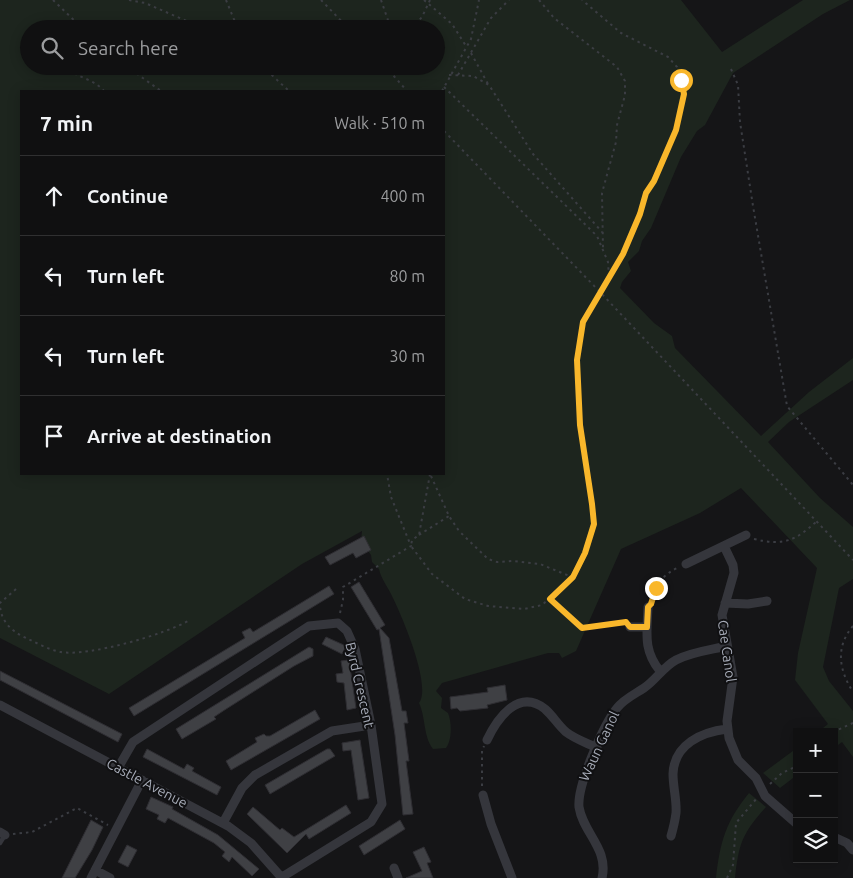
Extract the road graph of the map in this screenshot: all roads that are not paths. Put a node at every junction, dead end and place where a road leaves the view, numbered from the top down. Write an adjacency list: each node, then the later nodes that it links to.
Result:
1 (746, 536): 2 (street)
2 (724, 546): 3 (street); 5 (street, Cae Canol)
3 (686, 564)
4 (767, 601): 5 (street)
5 (724, 603): 9 (street, Cae Canol)
6 (648, 607): 8 (street)
7 (630, 627): 8 (street)
8 (647, 627): 10 (street)
9 (727, 646): 10 (street, Waun Ganol); 13 (street, Cae Canol)
10 (660, 671): 15 (street, Waun Ganol)
11 (0, 705): 16 (street, Castle Avenue)
12 (371, 725): 16 (street, Byrd Crescent); 20 (street); 27 (street, Byrd Crescent)
13 (728, 729): 19 (street, Cae Canol); 21 (street)
14 (486, 740): 15 (street)
15 (597, 748): 30 (street, Waun Ganol)
16 (118, 768): 17 (street, Castle Avenue)
17 (142, 780): 20 (street, Castle Avenue); 25 (street)
18 (483, 795): 29 (street)
19 (793, 821)
20 (223, 823): 27 (street, Castle Avenue)
21 (671, 836)
22 (838, 839): 23 (street)
23 (853, 850)
24 (394, 868): 28 (street)
25 (93, 874): 26 (street)
26 (110, 878)
27 (282, 878)
28 (398, 878)
29 (512, 878)
30 (602, 878)

